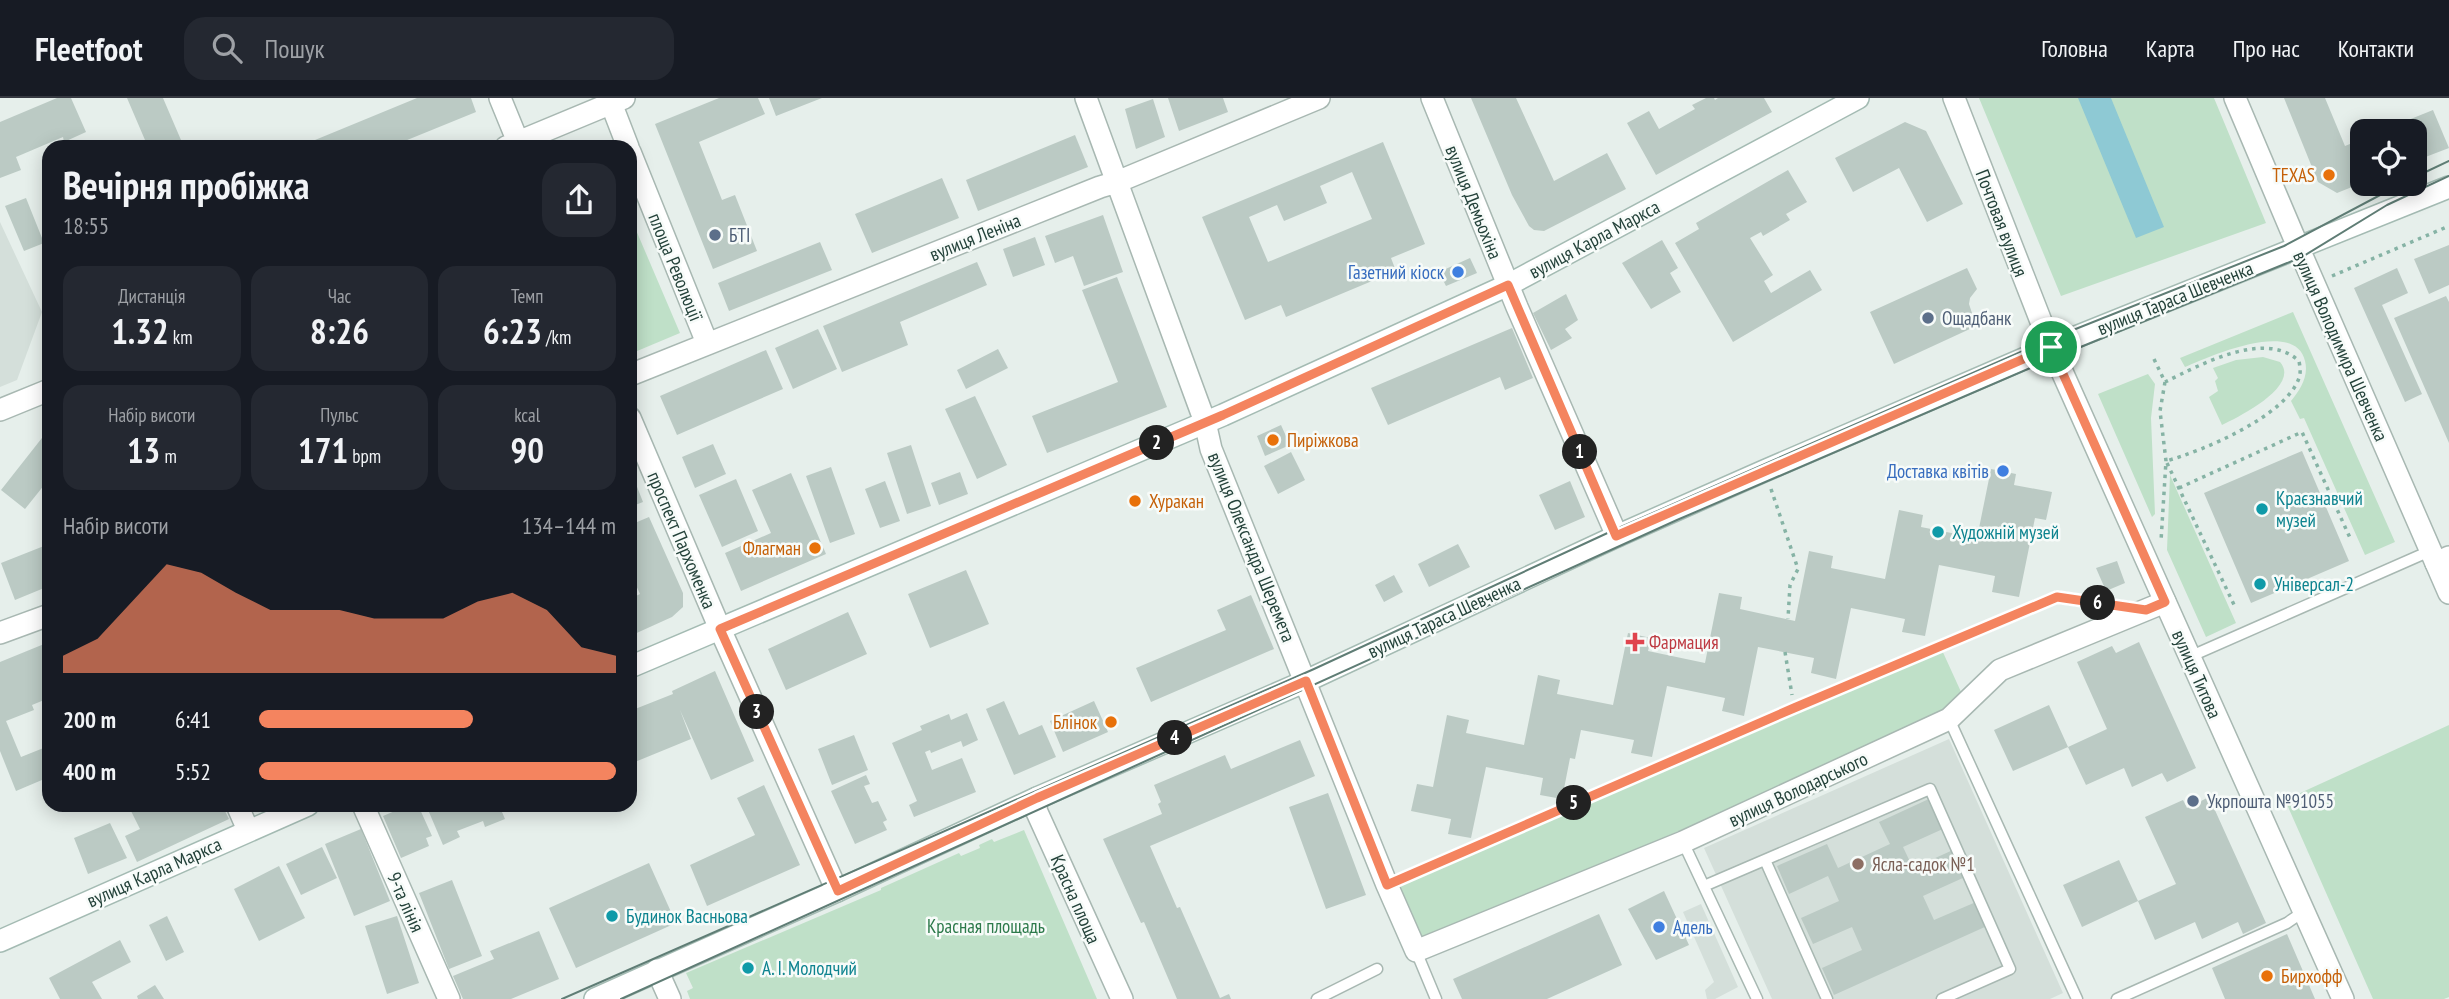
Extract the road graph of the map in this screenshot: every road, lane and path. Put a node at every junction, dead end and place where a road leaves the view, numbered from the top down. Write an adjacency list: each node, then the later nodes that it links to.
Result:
1 (500, 98): 9 (street)
2 (1086, 98): 13 (street, вулиця Олександра Шеремета)
3 (1319, 98): 13 (street, вулиця Леніна)
4 (1432, 98): 18 (street, вулиця Демьохіна)
5 (1858, 98): 18 (street, вулиця Карла Маркса)
6 (1954, 98): 20 (street, Почтовая вулиця)
7 (2235, 98): 16 (street, вулиця Володимира Шевченка)
8 (617, 101): 10 (street); 11 (street, площа Революції)
9 (511, 140)
10 (522, 140)
11 (627, 140)
12 (637, 169): 19 (street, площа Революції)
13 (1117, 182): 19 (street, вулиця Леніна); 26 (street, вулиця Олександра Шеремета)
14 (2449, 187): 16 (street, вулиця Тараса Шевченка)
15 (2449, 226): 17 (path)
16 (2299, 249): 20 (street, вулиця Тараса Шевченка); 34 (street, вулиця Володимира Шевченка)
17 (2324, 279)
18 (1508, 285): 26 (street, вулиця Карла Маркса); 31 (street, вулиця Демьохіна)
19 (707, 343): 22 (street, вулиця Леніна)
20 (2051, 347): 29 (street, вулиця Тараса Шевченка); 36 (street, вулиця Титова)
21 (2154, 359): 23 (path)
22 (637, 372)
23 (2165, 382): 28 (path); 28 (path)
24 (42, 393): 25 (street)
25 (0, 411)
26 (1205, 422): 40 (street, вулиця Карла Маркса); 45 (street, вулиця Олександра Шеремета)
27 (637, 434): 40 (street, проспект Пархоменка)
28 (2166, 461): 30 (path); 33 (path)
29 (1764, 471): 31 (street, вулиця Тараса Шевченка); 39 (path)
30 (2179, 488): 32 (path); 37 (path)
31 (1616, 536): 45 (street, вулиця Тараса Шевченка)
32 (2351, 540)
33 (2161, 550)
34 (2438, 557): 35 (street, вулиця Володимира Шевченка); 43 (lane)
35 (2449, 593)
36 (2155, 606): 43 (street, вулиця Титова); 46 (lane); 47 (street, вулиця Володарського)
37 (2236, 609)
38 (42, 618): 41 (street)
39 (1788, 619)
40 (720, 629): 44 (street, вулиця Карла Маркса); 57 (street, проспект Пархоменка)
41 (0, 633)
42 (1785, 652): 46 (path)
43 (2189, 657): 58 (street, вулиця Титова)
44 (637, 664)
45 (1306, 681): 48 (street, вулиця Тараса Шевченка); 55 (street, вулиця Олександра Шеремета)
46 (1794, 708): 55 (lane)
47 (1949, 719): 53 (street, вулиця Володарського); 72 (lane)
48 (1037, 798): 57 (street, вулиця Тараса Шевченка); 66 (street, Красна площа)
49 (240, 812): 52 (street)
50 (291, 812): 52 (street, вулиця Карла Маркса)
51 (366, 812): 63 (street, 9-та лінія)
52 (248, 830): 59 (street, вулиця Карла Маркса)
53 (1683, 842): 56 (lane); 60 (street, вулиця Володарського)
54 (1765, 860): 56 (lane); 70 (lane); 71 (lane)
55 (1387, 885): 60 (street, вулиця Олександра Шеремета)
56 (1704, 886): 69 (lane)
57 (838, 891): 62 (street, вулиця Тараса Шевченка)
58 (2303, 912): 73 (lane); 74 (street, вулиця Титова)
59 (0, 941)
60 (1416, 951): 68 (lane)
61 (1377, 969): 67 (lane)
62 (657, 970): 64 (street, вулиця Тараса Шевченка); 65 (street)
63 (449, 999)
64 (595, 999)
65 (670, 999)
66 (1122, 999)
67 (1317, 999)
68 (1436, 999)
69 (1757, 999)
70 (1827, 999)
71 (1942, 999)
72 (2077, 999)
73 (2116, 999)
74 (2343, 999)

